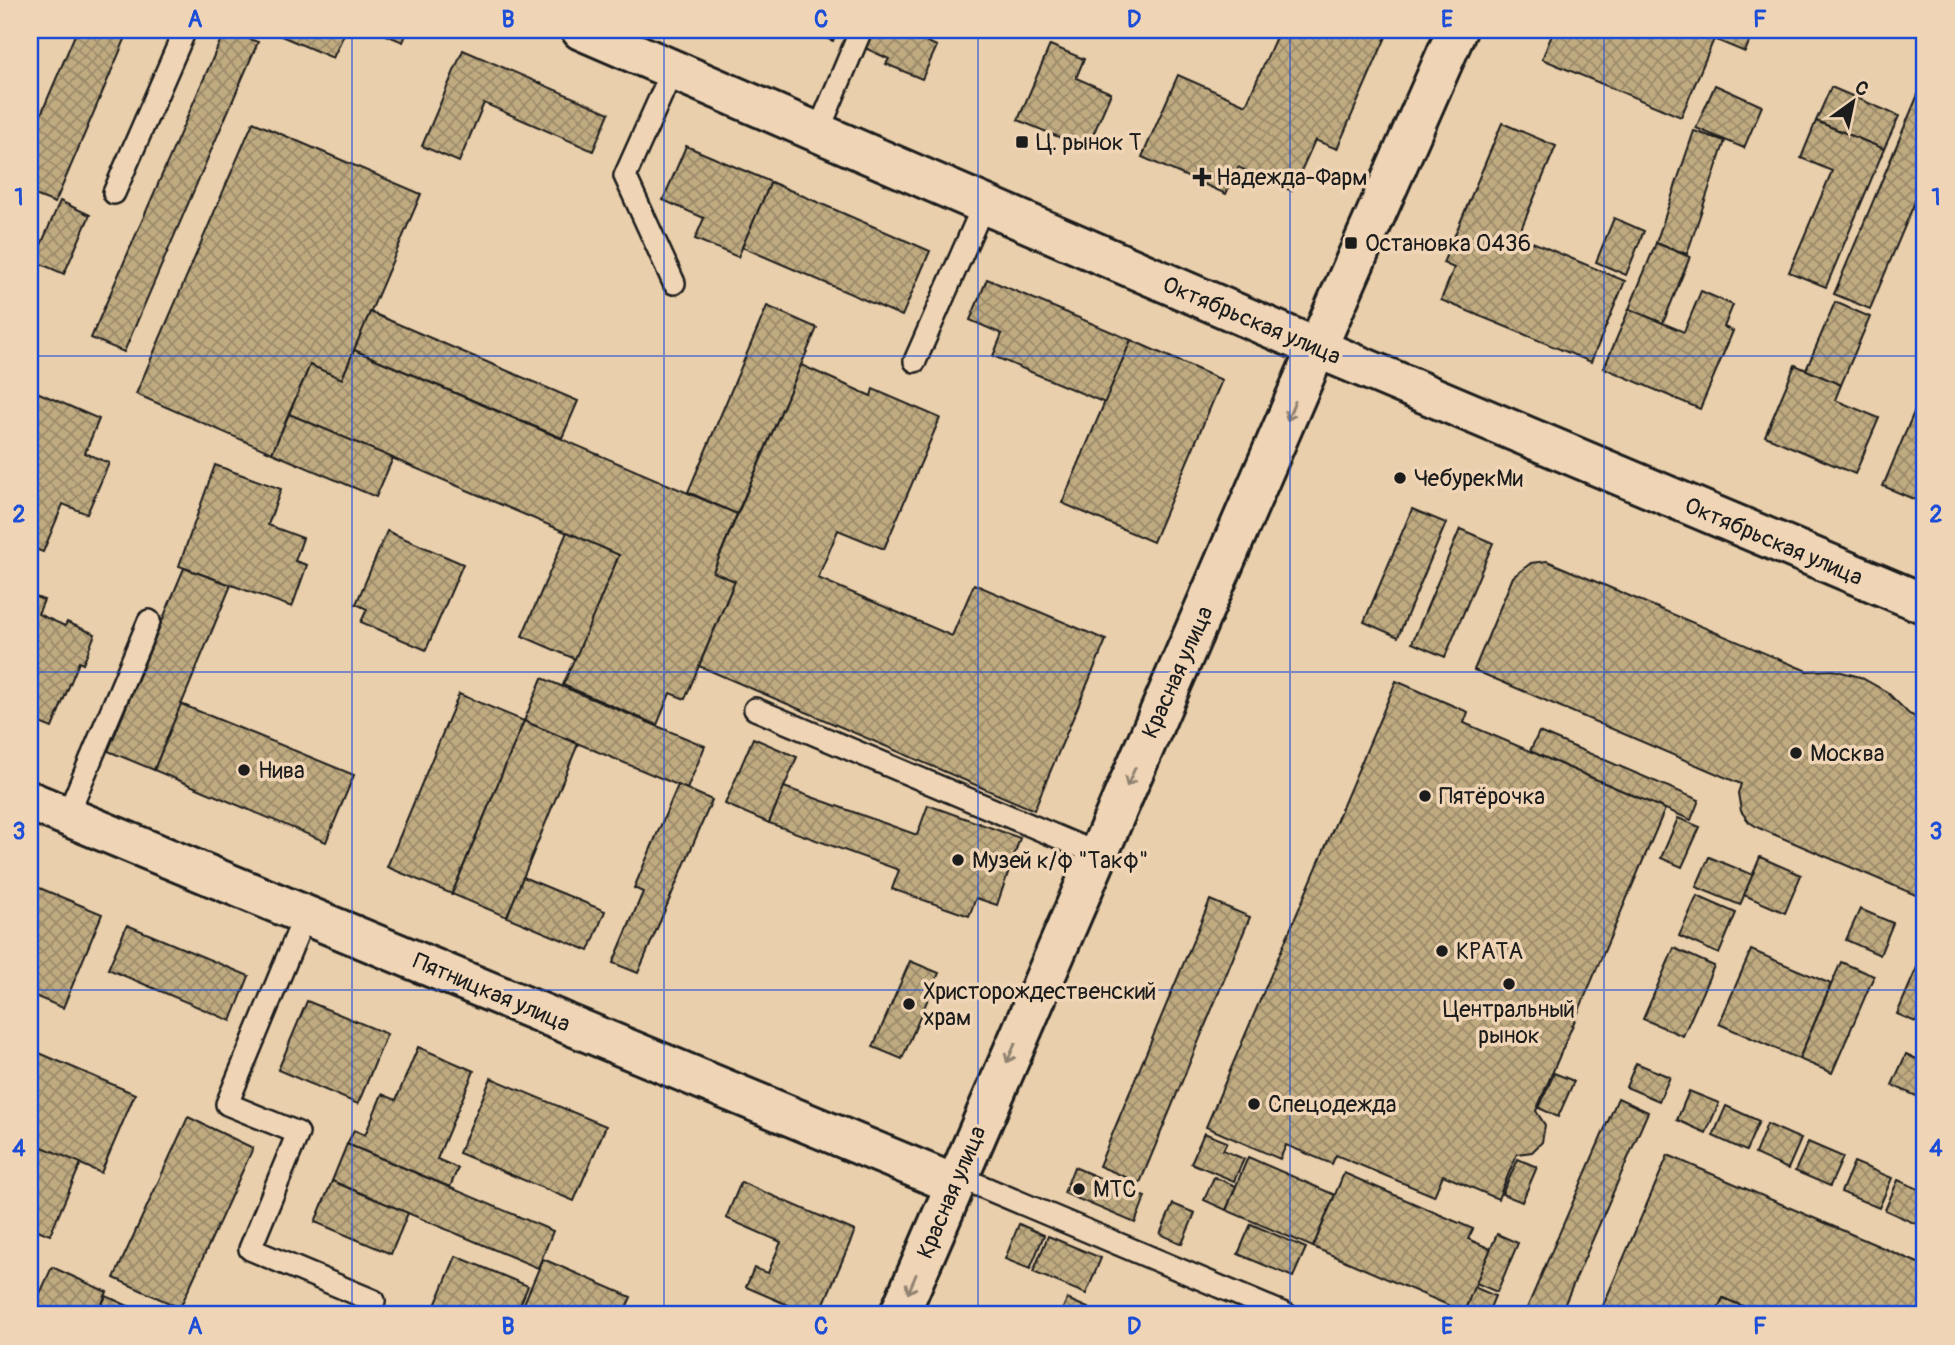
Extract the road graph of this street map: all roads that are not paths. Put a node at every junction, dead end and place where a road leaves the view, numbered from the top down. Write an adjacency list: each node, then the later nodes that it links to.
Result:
1 (185, 30): 7 (lane)
2 (581, 30): 5 (street, Октябрьская улица)
3 (861, 30): 6 (lane)
4 (1457, 30): 10 (street, Красная улица)
5 (673, 69): 6 (street, Октябрьская улица); 9 (lane)
6 (818, 132): 8 (street, Октябрьская улица)
7 (114, 193)
8 (984, 204): 10 (street, Октябрьская улица); 11 (lane)
9 (674, 283)
10 (1317, 348): 12 (street, Октябрьская улица); 17 (street, Красная улица, one-way to 17)
11 (915, 361)
12 (1925, 604)
13 (149, 621): 16 (lane)
14 (755, 709): 17 (lane)
15 (30, 801): 16 (street, Пятницкая улица)
16 (67, 816): 18 (street, Пятницкая улица)
17 (1098, 854): 19 (street, Красная улица, one-way to 19)
18 (305, 915): 19 (street, Пятницкая улица); 20 (lane)
19 (956, 1180): 21 (street, Красная улица, one-way to 21); 22 (lane)
20 (374, 1301)
21 (899, 1315)
22 (1287, 1315)

